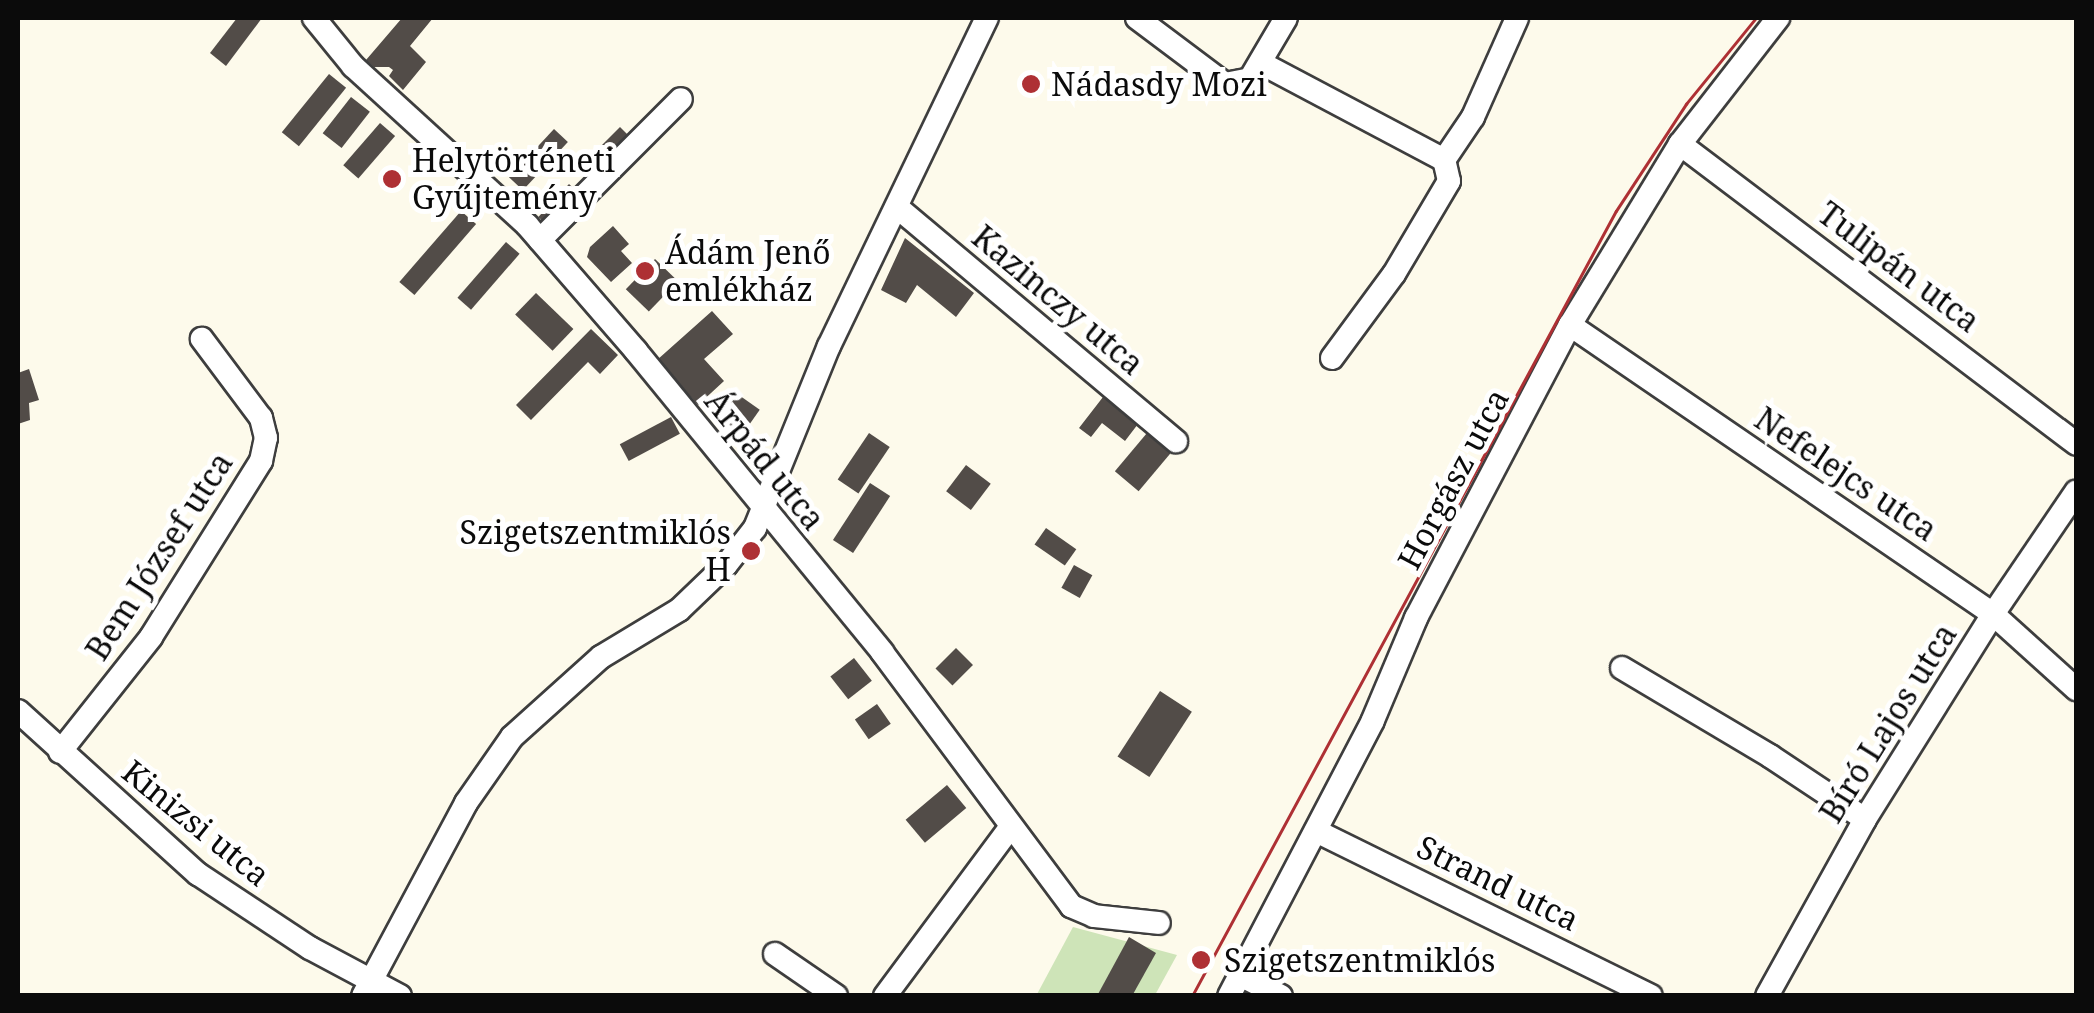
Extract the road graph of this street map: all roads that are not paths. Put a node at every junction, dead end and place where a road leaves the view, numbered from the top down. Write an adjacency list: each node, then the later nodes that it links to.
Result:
1 (314, 18): 12 (street, Árpád utca)
2 (987, 18): 11 (street)
3 (1137, 18): 7 (street)
4 (1286, 18): 7 (street)
5 (1518, 18): 10 (street)
6 (1778, 18): 9 (street, Horgász utca)
7 (1261, 63): 10 (street)
8 (680, 99): 12 (street)
9 (1680, 144): 13 (street, Horgász utca); 17 (street, Tulipán utca)
10 (1444, 160): 15 (street)
11 (898, 208): 16 (street, Kazinczy utca); 19 (street)
12 (540, 240): 19 (street, Árpád utca)
13 (1570, 325): 20 (street, Nefelejcs utca); 27 (street, Horgász utca)
14 (202, 338): 24 (street, Bem József utca)
15 (1332, 358)
16 (1176, 441)
17 (2076, 444)
18 (2076, 492): 20 (street, Bíró Lajos utca)
19 (765, 506): 26 (street, Árpád utca); 30 (street)
20 (1993, 614): 22 (street, Nefelejcs utca); 25 (street, Bíró Lajos utca)
21 (1622, 668): 25 (street)
22 (2076, 689)
23 (18, 711): 24 (street, Kinizsi utca)
24 (60, 752): 30 (street, Kinizsi utca)
25 (1865, 819): 37 (street, Bíró Lajos utca)
26 (1010, 828): 28 (street, Árpád utca); 34 (street)
27 (1316, 832): 31 (street, Horgász utca); 36 (street, Strand utca)
28 (1159, 923)
29 (775, 954): 33 (street)
30 (368, 988): 32 (street, Kinizsi utca)
31 (1232, 990): 35 (street)
32 (400, 996)
33 (836, 996)
34 (885, 996)
35 (1281, 996)
36 (1651, 996)
37 (1767, 996)

